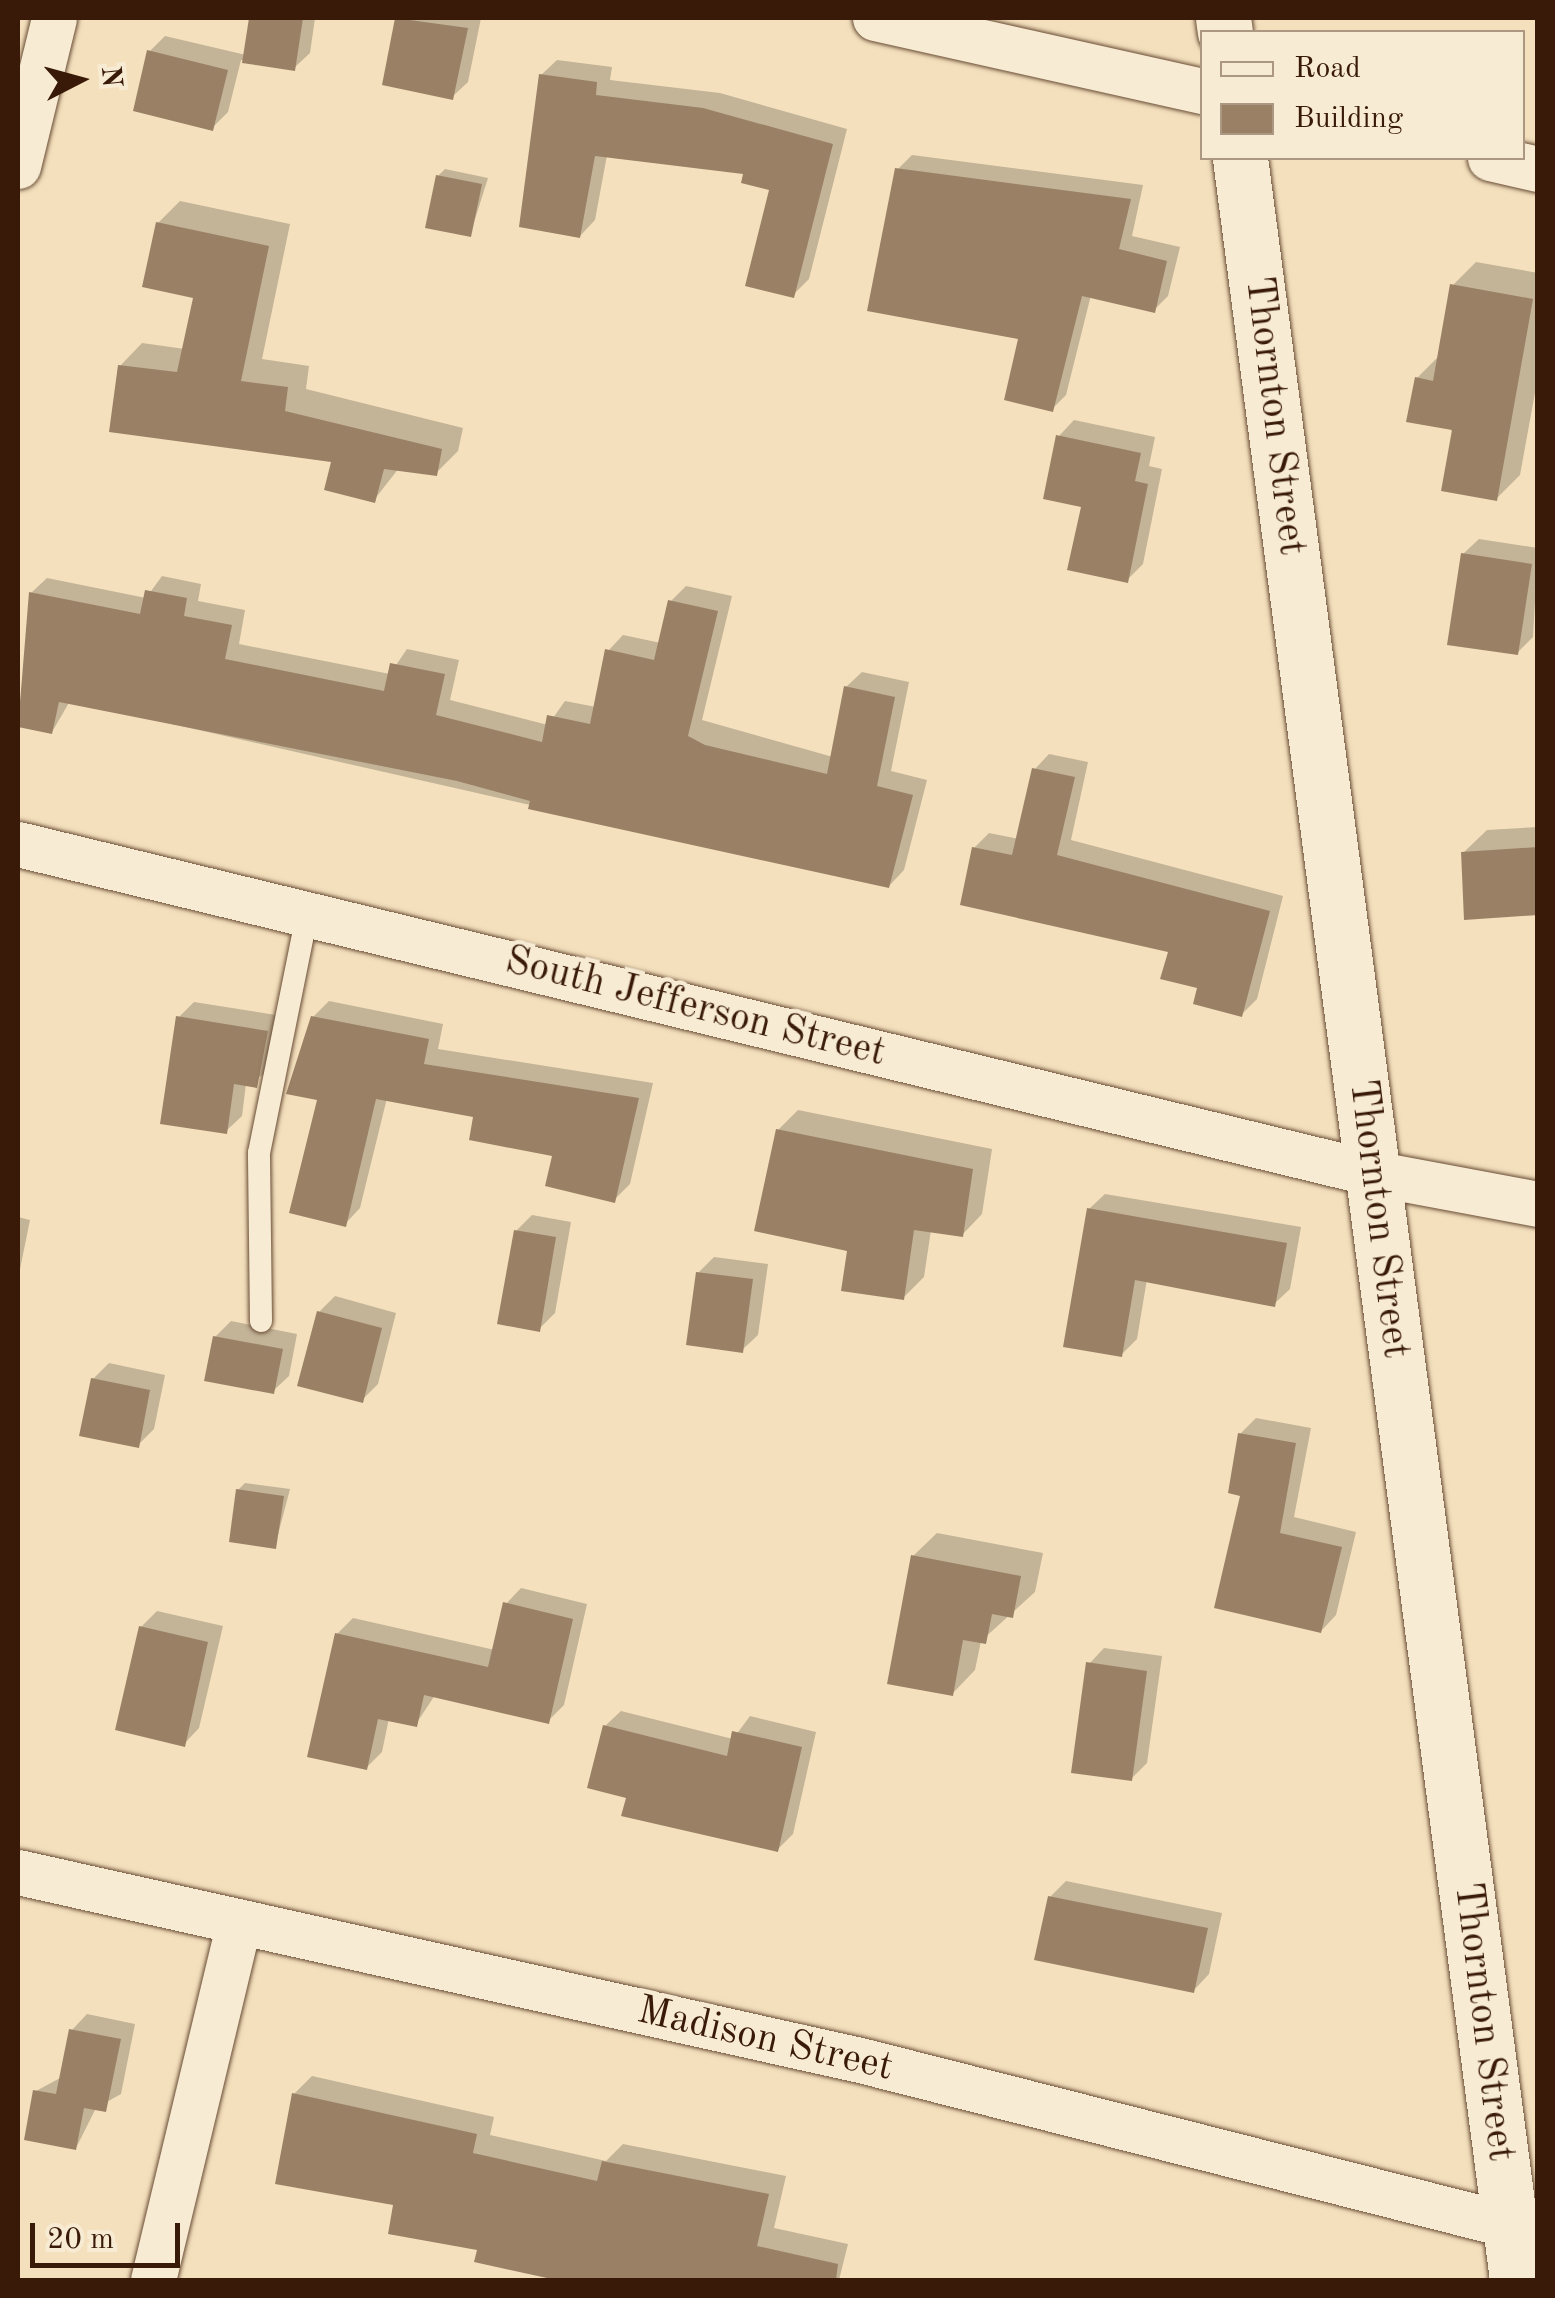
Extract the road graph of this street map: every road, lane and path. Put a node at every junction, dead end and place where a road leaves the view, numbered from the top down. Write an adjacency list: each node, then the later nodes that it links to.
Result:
1 (54, 18): 6 (street)
2 (875, 18): 3 (street)
3 (1200, 91)
4 (1240, 160): 10 (street, Thornton Street)
5 (1500, 160): 7 (street)
6 (18, 166)
7 (1538, 168)
8 (18, 844): 9 (street, South Jefferson Street)
9 (307, 914): 10 (street, South Jefferson Street); 12 (lane)
10 (1372, 1173): 11 (street, South Jefferson Street); 15 (street, Thornton Street)
11 (1538, 1204)
12 (262, 1321)
13 (18, 1872): 14 (street, Madison Street)
14 (238, 1926): 15 (street, Madison Street); 16 (street)
15 (1509, 2225): 17 (street, Thornton Street)
16 (153, 2280)
17 (1517, 2280)

